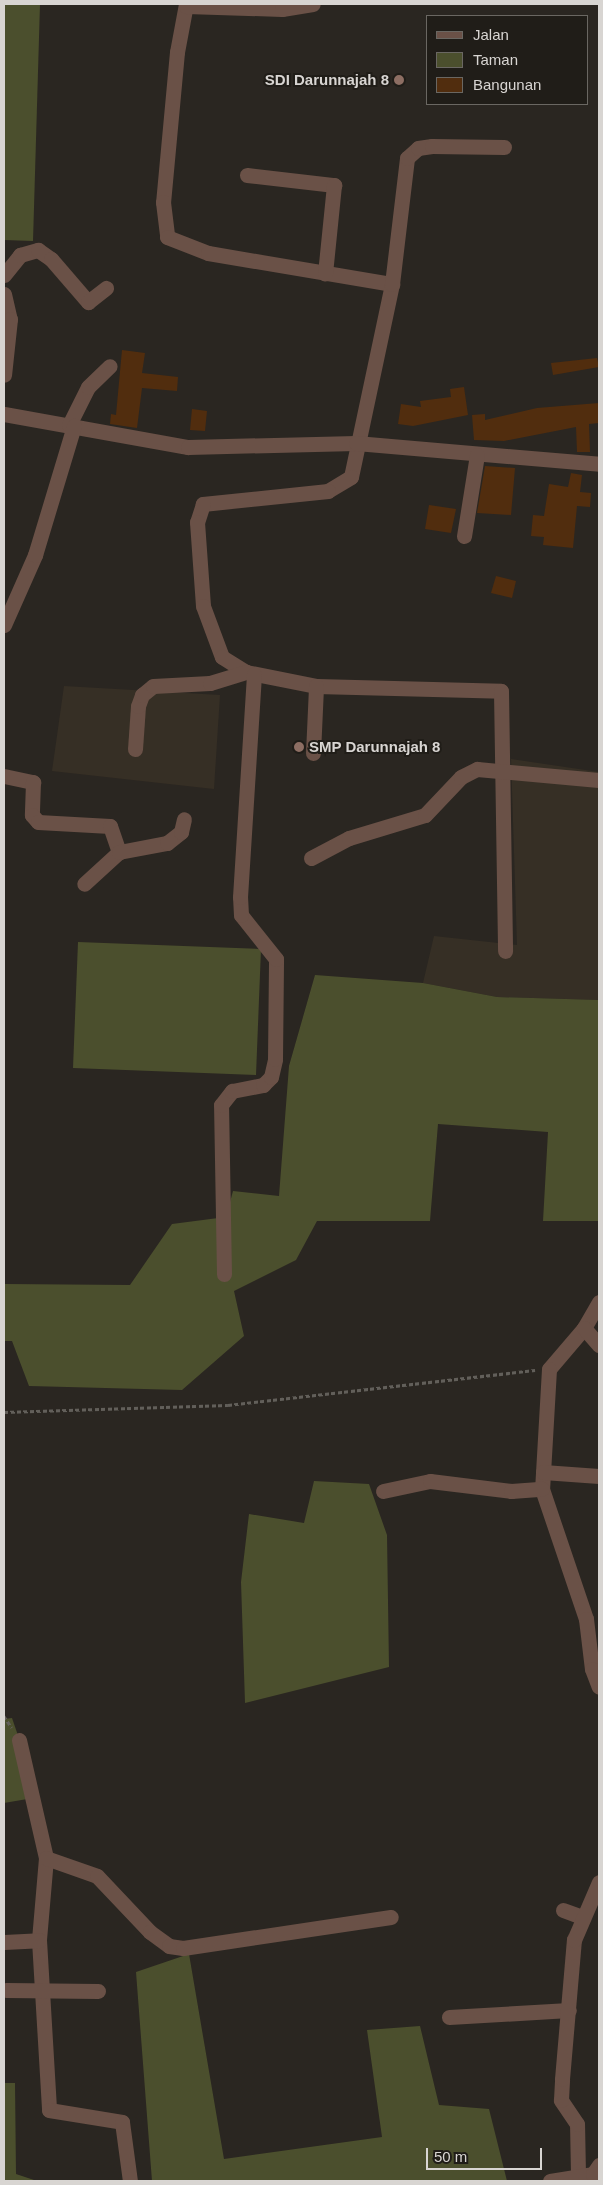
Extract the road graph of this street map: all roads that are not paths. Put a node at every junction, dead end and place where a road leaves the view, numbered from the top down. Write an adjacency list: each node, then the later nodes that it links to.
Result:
1 (313, 4): 2 (street)
2 (186, 5): 5 (street)
3 (504, 147): 7 (street)
4 (247, 175): 5 (street)
5 (326, 274): 7 (street)
6 (4, 275): 8 (street)
7 (392, 284): 14 (street)
8 (106, 288)
9 (4, 294): 11 (street)
10 (110, 366): 13 (street)
11 (4, 375)
12 (4, 414): 13 (street)
13 (71, 425): 14 (street); 18 (street)
14 (356, 444): 15 (street); 19 (street)
15 (477, 455): 16 (street); 17 (street)
16 (599, 464)
17 (464, 536)
18 (4, 625)
19 (250, 673): 20 (street); 21 (street); 31 (street)
20 (316, 686): 22 (street); 23 (street)
21 (135, 749)
22 (313, 752)
23 (502, 769): 25 (street); 28 (street); 30 (street)
24 (4, 776): 27 (street)
25 (599, 780)
26 (184, 819): 27 (street)
27 (118, 852): 29 (street)
28 (311, 858)
29 (84, 884)
30 (505, 951)
31 (224, 1274)
32 (599, 1302): 33 (street)
33 (584, 1328): 34 (street); 35 (street)
34 (599, 1346)
35 (544, 1472): 36 (street); 37 (street)
36 (599, 1476)
37 (542, 1489): 38 (street); 39 (street)
38 (383, 1491)
39 (593, 1618): 40 (street)
40 (599, 1687)
41 (19, 1740): 42 (street)
42 (46, 1858): 46 (street); 47 (street)
43 (599, 1882): 45 (street)
44 (563, 1910): 45 (street)
45 (582, 1917): 52 (street)
46 (391, 1918)
47 (38, 1940): 48 (street); 50 (street)
48 (4, 1942)
49 (6, 1990): 50 (street)
50 (42, 1991): 51 (street); 56 (street)
51 (98, 1991)
52 (570, 2010): 53 (street); 55 (street)
53 (449, 2017)
54 (599, 2165): 55 (street)
55 (578, 2174): 57 (street)
56 (130, 2181)
57 (550, 2181)

